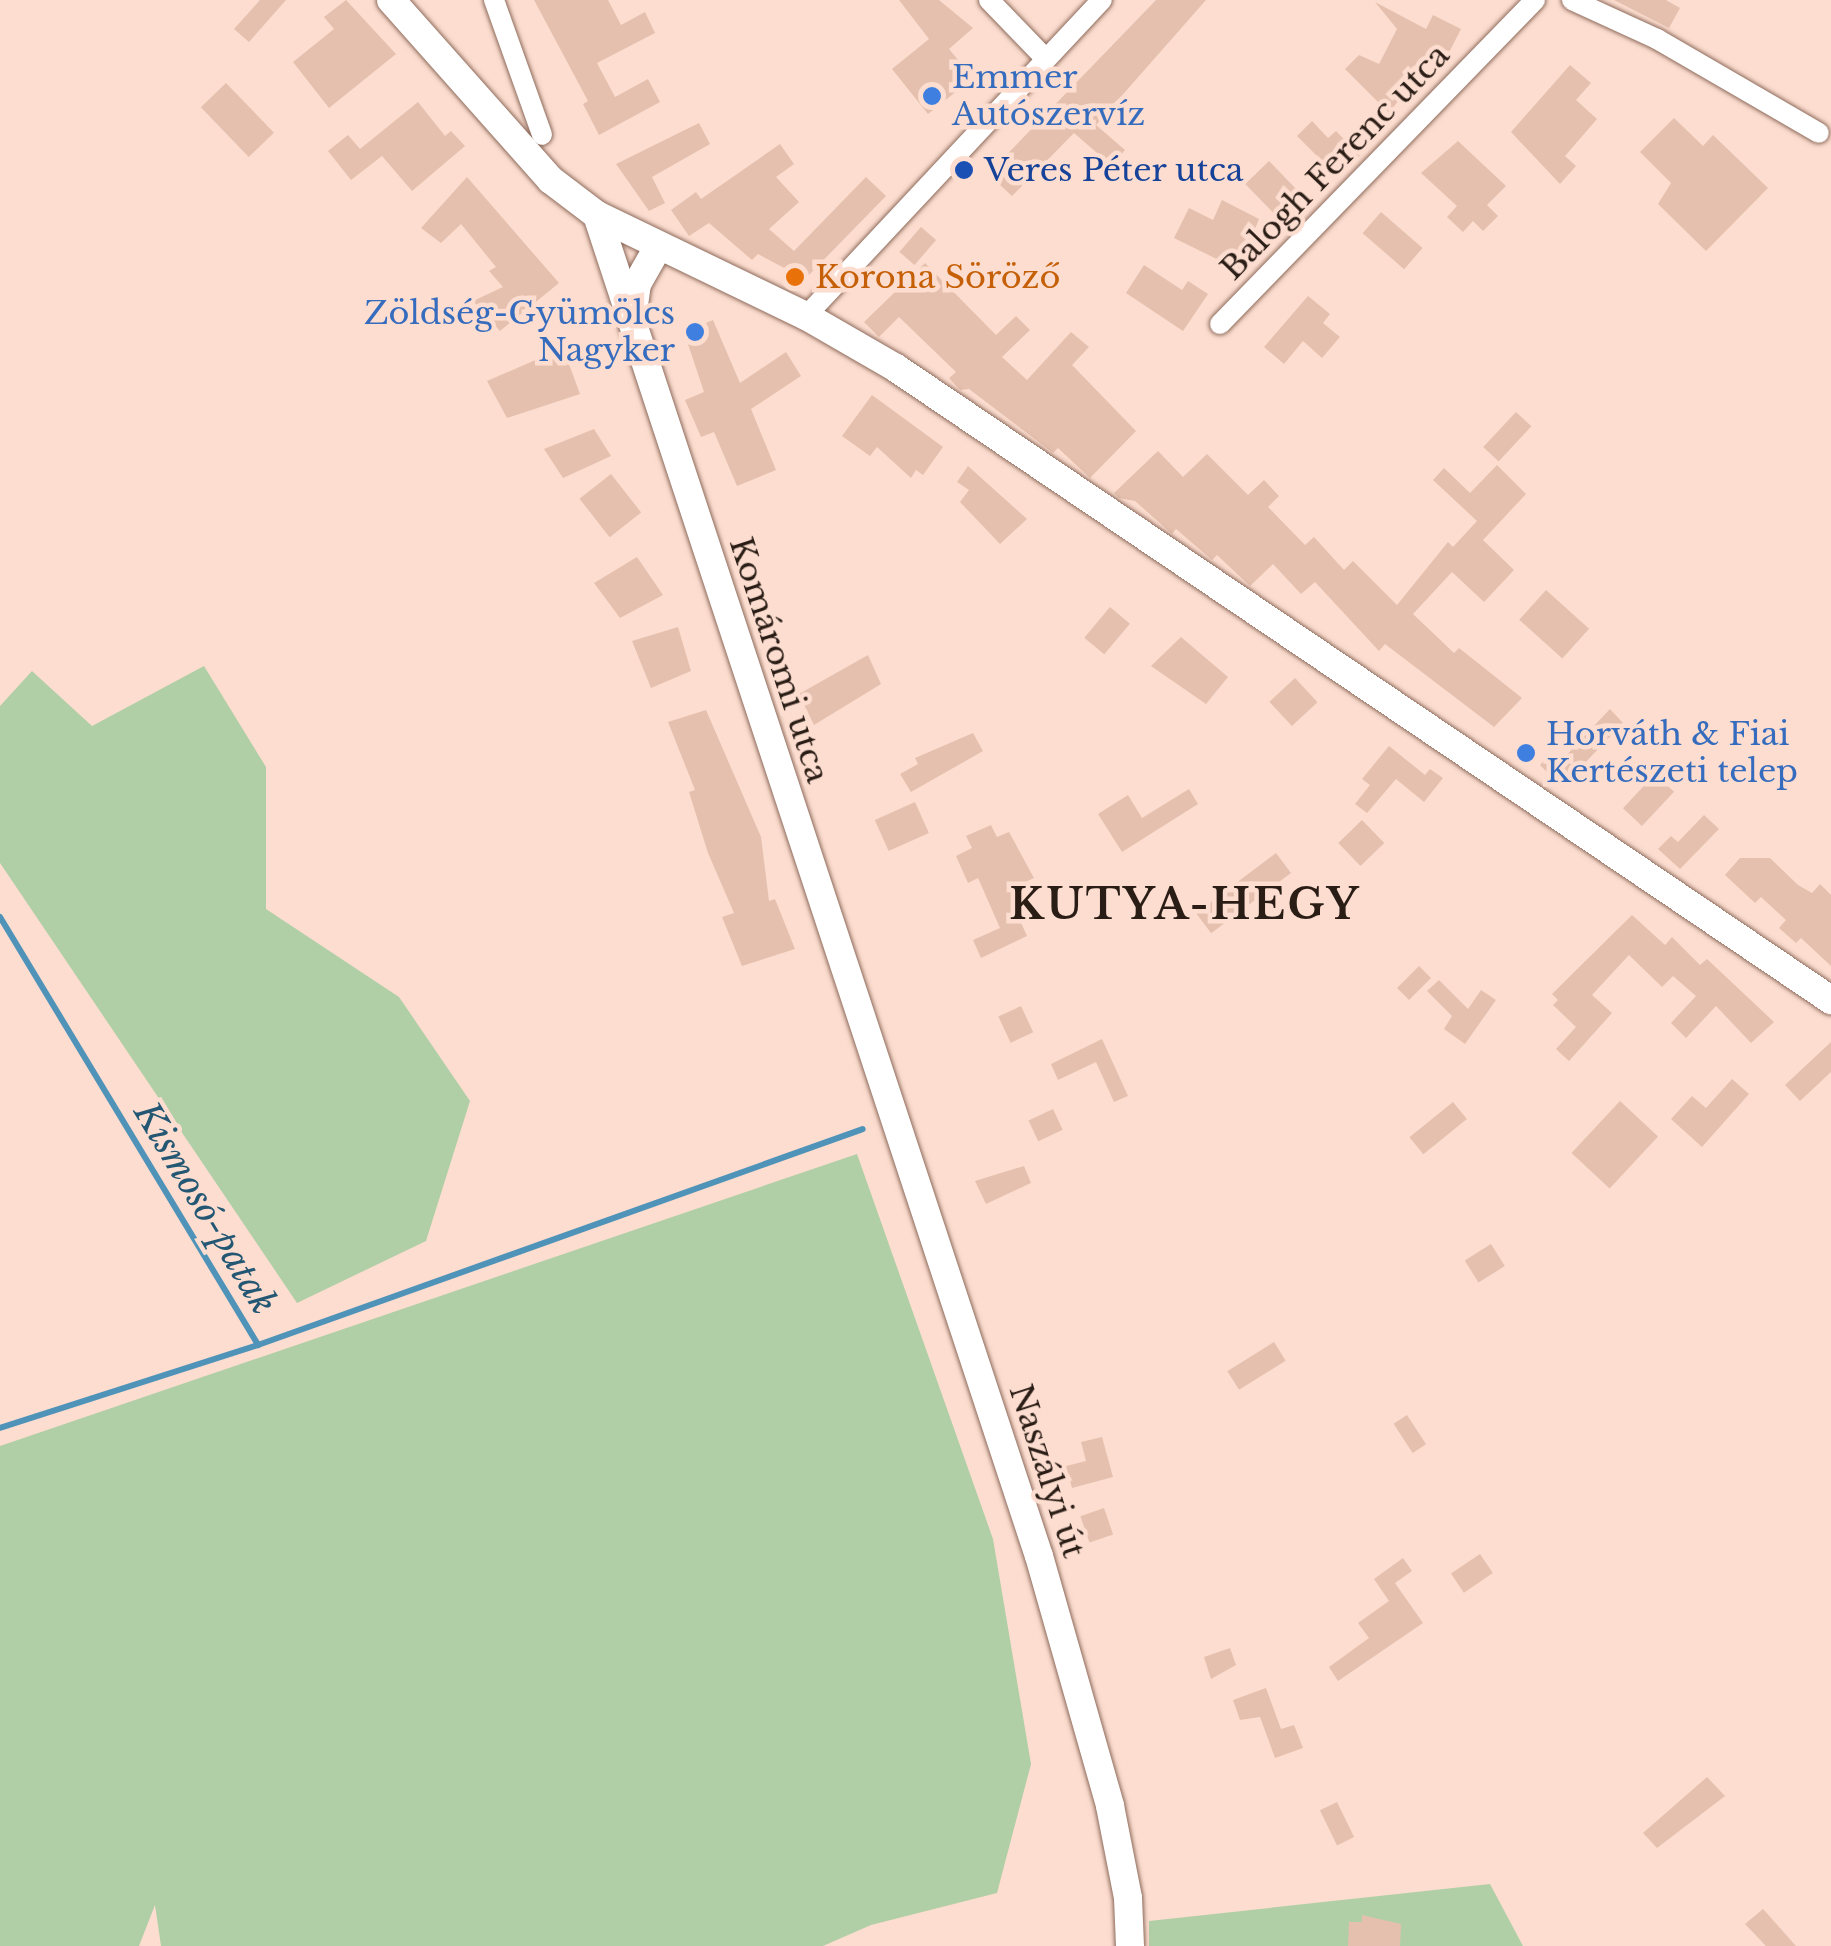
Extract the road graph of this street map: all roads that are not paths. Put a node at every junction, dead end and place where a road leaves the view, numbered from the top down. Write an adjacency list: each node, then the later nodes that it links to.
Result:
1 (391, 0): 10 (main road)
2 (494, 0): 9 (street)
3 (989, 0): 7 (street)
4 (1102, 0): 7 (street)
5 (1535, 0): 14 (street, Balogh Ferenc utca)
6 (1572, 0): 8 (street)
7 (1046, 59): 13 (street)
8 (1819, 133)
9 (542, 135)
10 (597, 216): 11 (main road); 12 (main road, Komáromi utca)
11 (658, 247): 12 (main road); 13 (main road)
12 (632, 314): 16 (main road, Komáromi utca)
13 (806, 316): 15 (main road)
14 (1220, 324)
15 (1831, 1000)
16 (862, 1026): 17 (main road, Naszályi út)
17 (1130, 1946)

